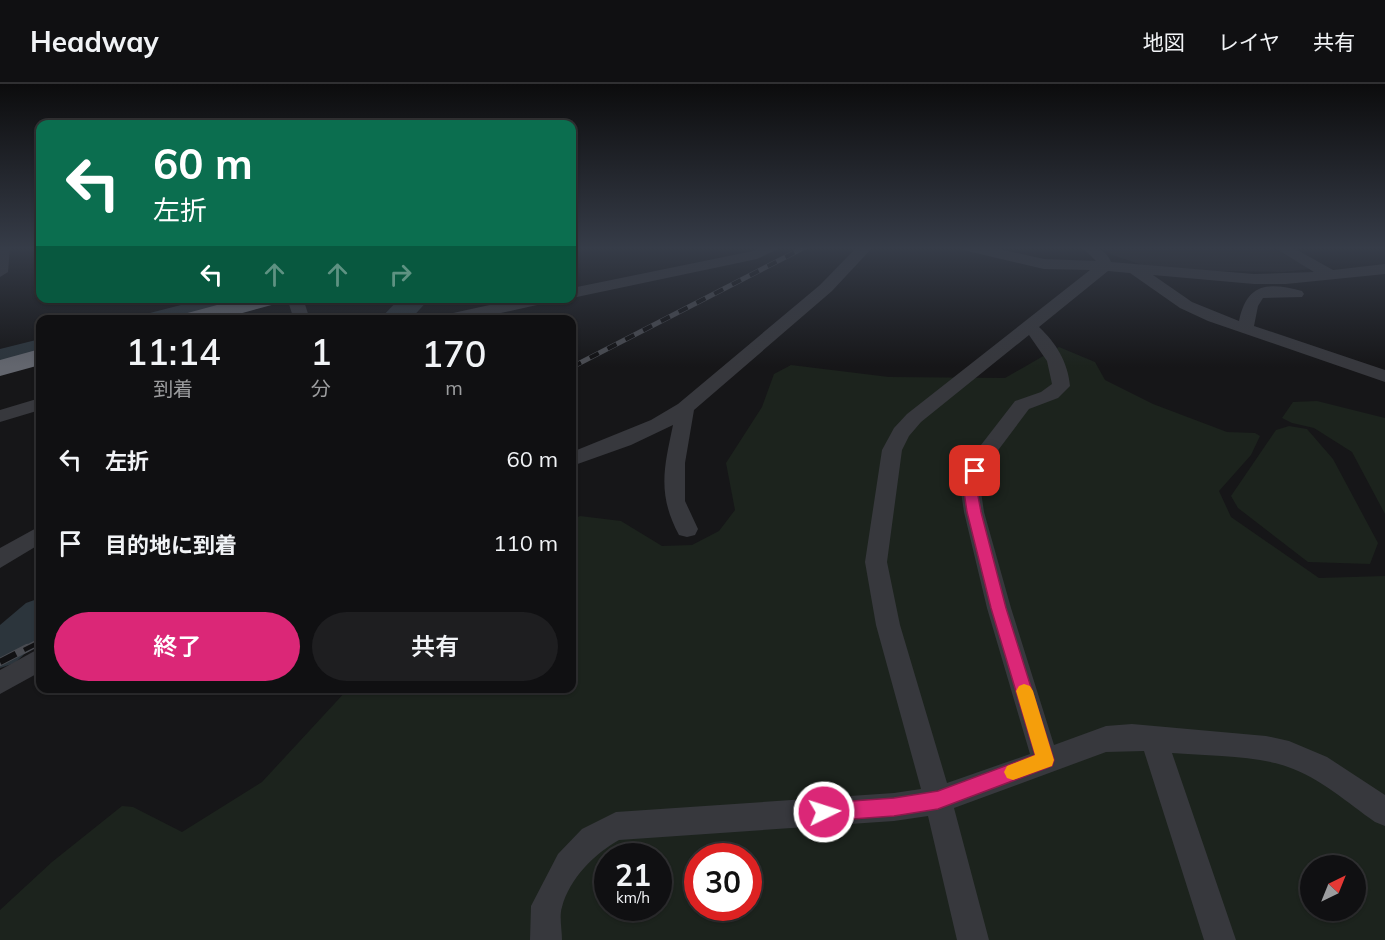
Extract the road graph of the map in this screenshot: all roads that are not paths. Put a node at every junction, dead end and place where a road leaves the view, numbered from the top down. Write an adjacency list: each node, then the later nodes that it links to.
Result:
1 (601, 287): 5 (street)
2 (827, 287): 17 (street)
3 (1078, 287): 11 (street)
4 (1160, 287): 12 (street)
5 (576, 292)
6 (1296, 294): 12 (street)
7 (252, 303): 9 (highway)
8 (523, 303): 10 (street)
9 (207, 315)
10 (467, 315)
11 (1029, 326): 26 (street); 27 (street)
12 (1245, 330): 15 (street)
13 (36, 358): 14 (highway)
14 (1, 369)
15 (1385, 376)
16 (36, 405): 18 (street)
17 (685, 408): 19 (street); 20 (street)
18 (0, 416)
19 (576, 458)
20 (687, 529)
21 (36, 536): 22 (street)
22 (0, 559)
23 (36, 661): 24 (street)
24 (0, 683)
25 (1154, 739): 26 (street); 28 (street); 31 (street)
26 (1045, 760): 27 (street)
27 (938, 800): 29 (street); 30 (street)
28 (1385, 812)
29 (546, 940)
30 (974, 940)
31 (1220, 940)

